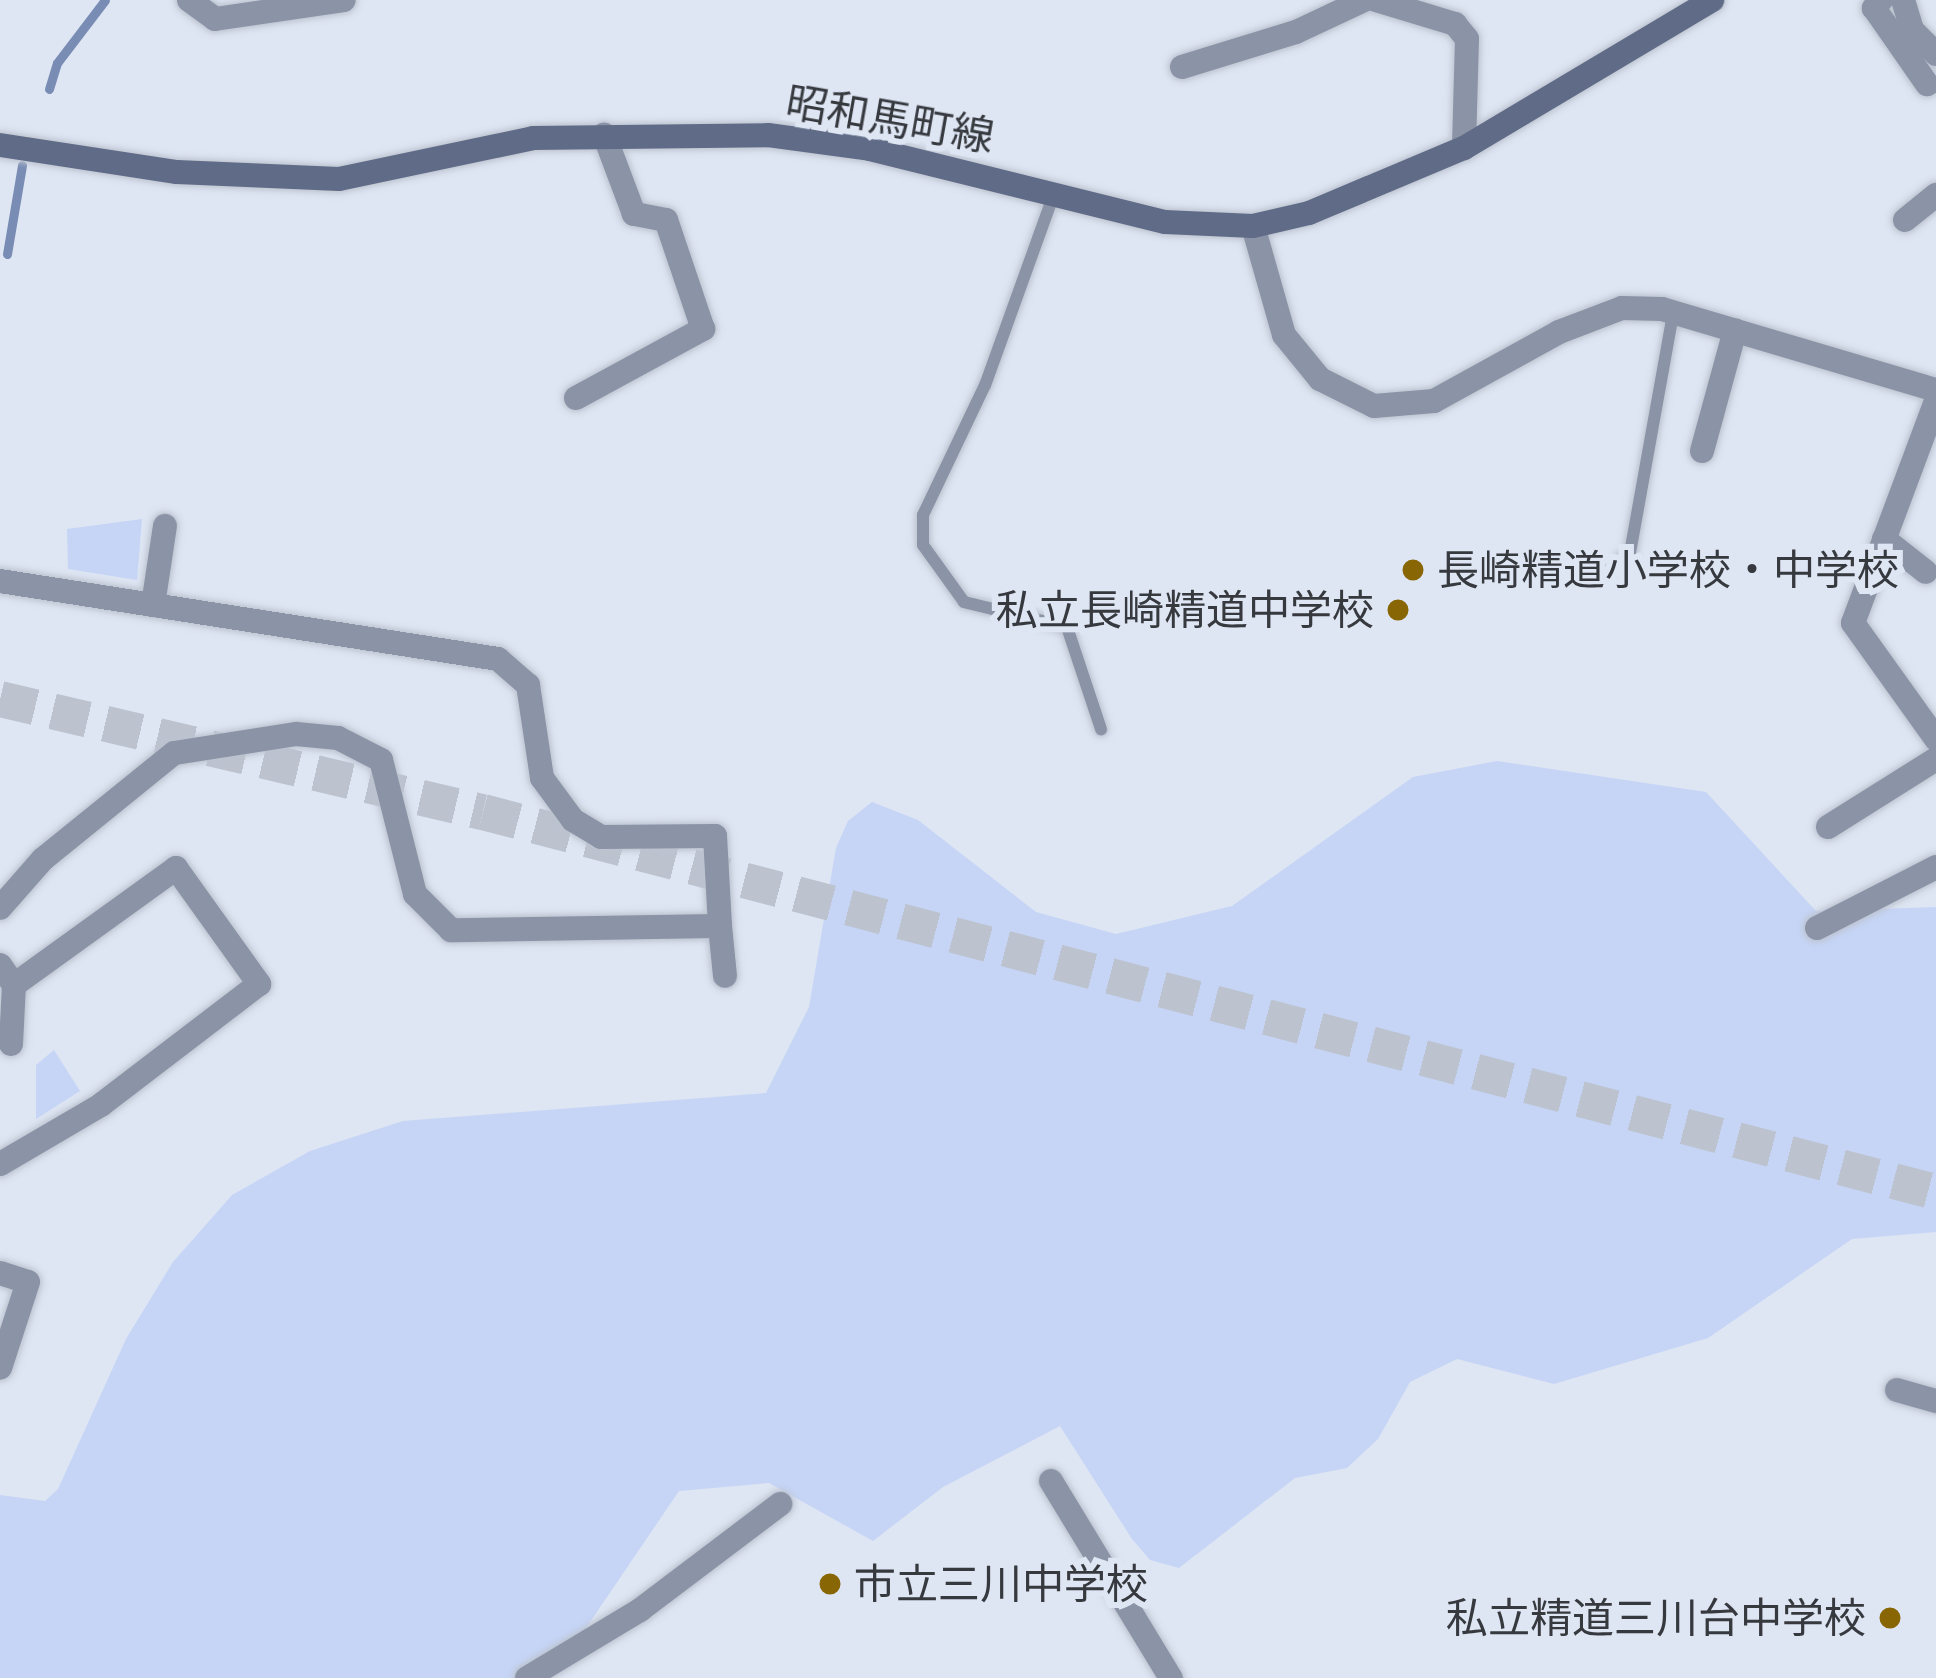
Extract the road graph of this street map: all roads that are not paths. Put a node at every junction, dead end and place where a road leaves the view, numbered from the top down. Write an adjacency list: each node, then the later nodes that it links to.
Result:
1 (189, 0): 2 (street)
2 (344, 0)
3 (1364, 0): 9 (street)
4 (1376, 0): 13 (street)
5 (1712, 0): 13 (main road, 昭和馬町線)
6 (1881, 0): 10 (street)
7 (1903, 0): 8 (street)
8 (1936, 54)
9 (1181, 67)
10 (1927, 84)
11 (604, 134): 12 (main road, 昭和馬町線); 14 (main road, 昭和馬町線); 21 (street)
12 (0, 145)
13 (1464, 148): 17 (main road, 昭和馬町線)
14 (1056, 190): 17 (main road, 昭和馬町線); 30 (lane)
15 (1936, 195): 16 (street)
16 (1905, 220)
17 (1253, 226): 18 (street)
18 (1673, 312): 19 (street); 26 (lane)
19 (1735, 330): 20 (street); 23 (street)
20 (1936, 390)
21 (575, 398)
22 (1936, 401): 25 (street)
23 (1702, 451)
24 (165, 526): 29 (street)
25 (1884, 539): 27 (street); 31 (street)
26 (1570, 567)
27 (1926, 572)
28 (0, 581): 29 (street)
29 (154, 604): 36 (street)
30 (1101, 729)
31 (1936, 739)
32 (1936, 759): 33 (street)
33 (1828, 826)
34 (1936, 867): 37 (street)
35 (0, 908): 36 (street)
36 (720, 926): 39 (street)
37 (1817, 928)
38 (7, 975): 40 (street); 41 (street)
39 (725, 976)
40 (11, 1044)
41 (0, 1164)
42 (0, 1273): 43 (street)
43 (0, 1368)
44 (1897, 1390): 45 (street)
45 (1936, 1401)
46 (1051, 1480): 49 (street)
47 (780, 1504): 48 (street)
48 (526, 1678)
49 (1171, 1678)

